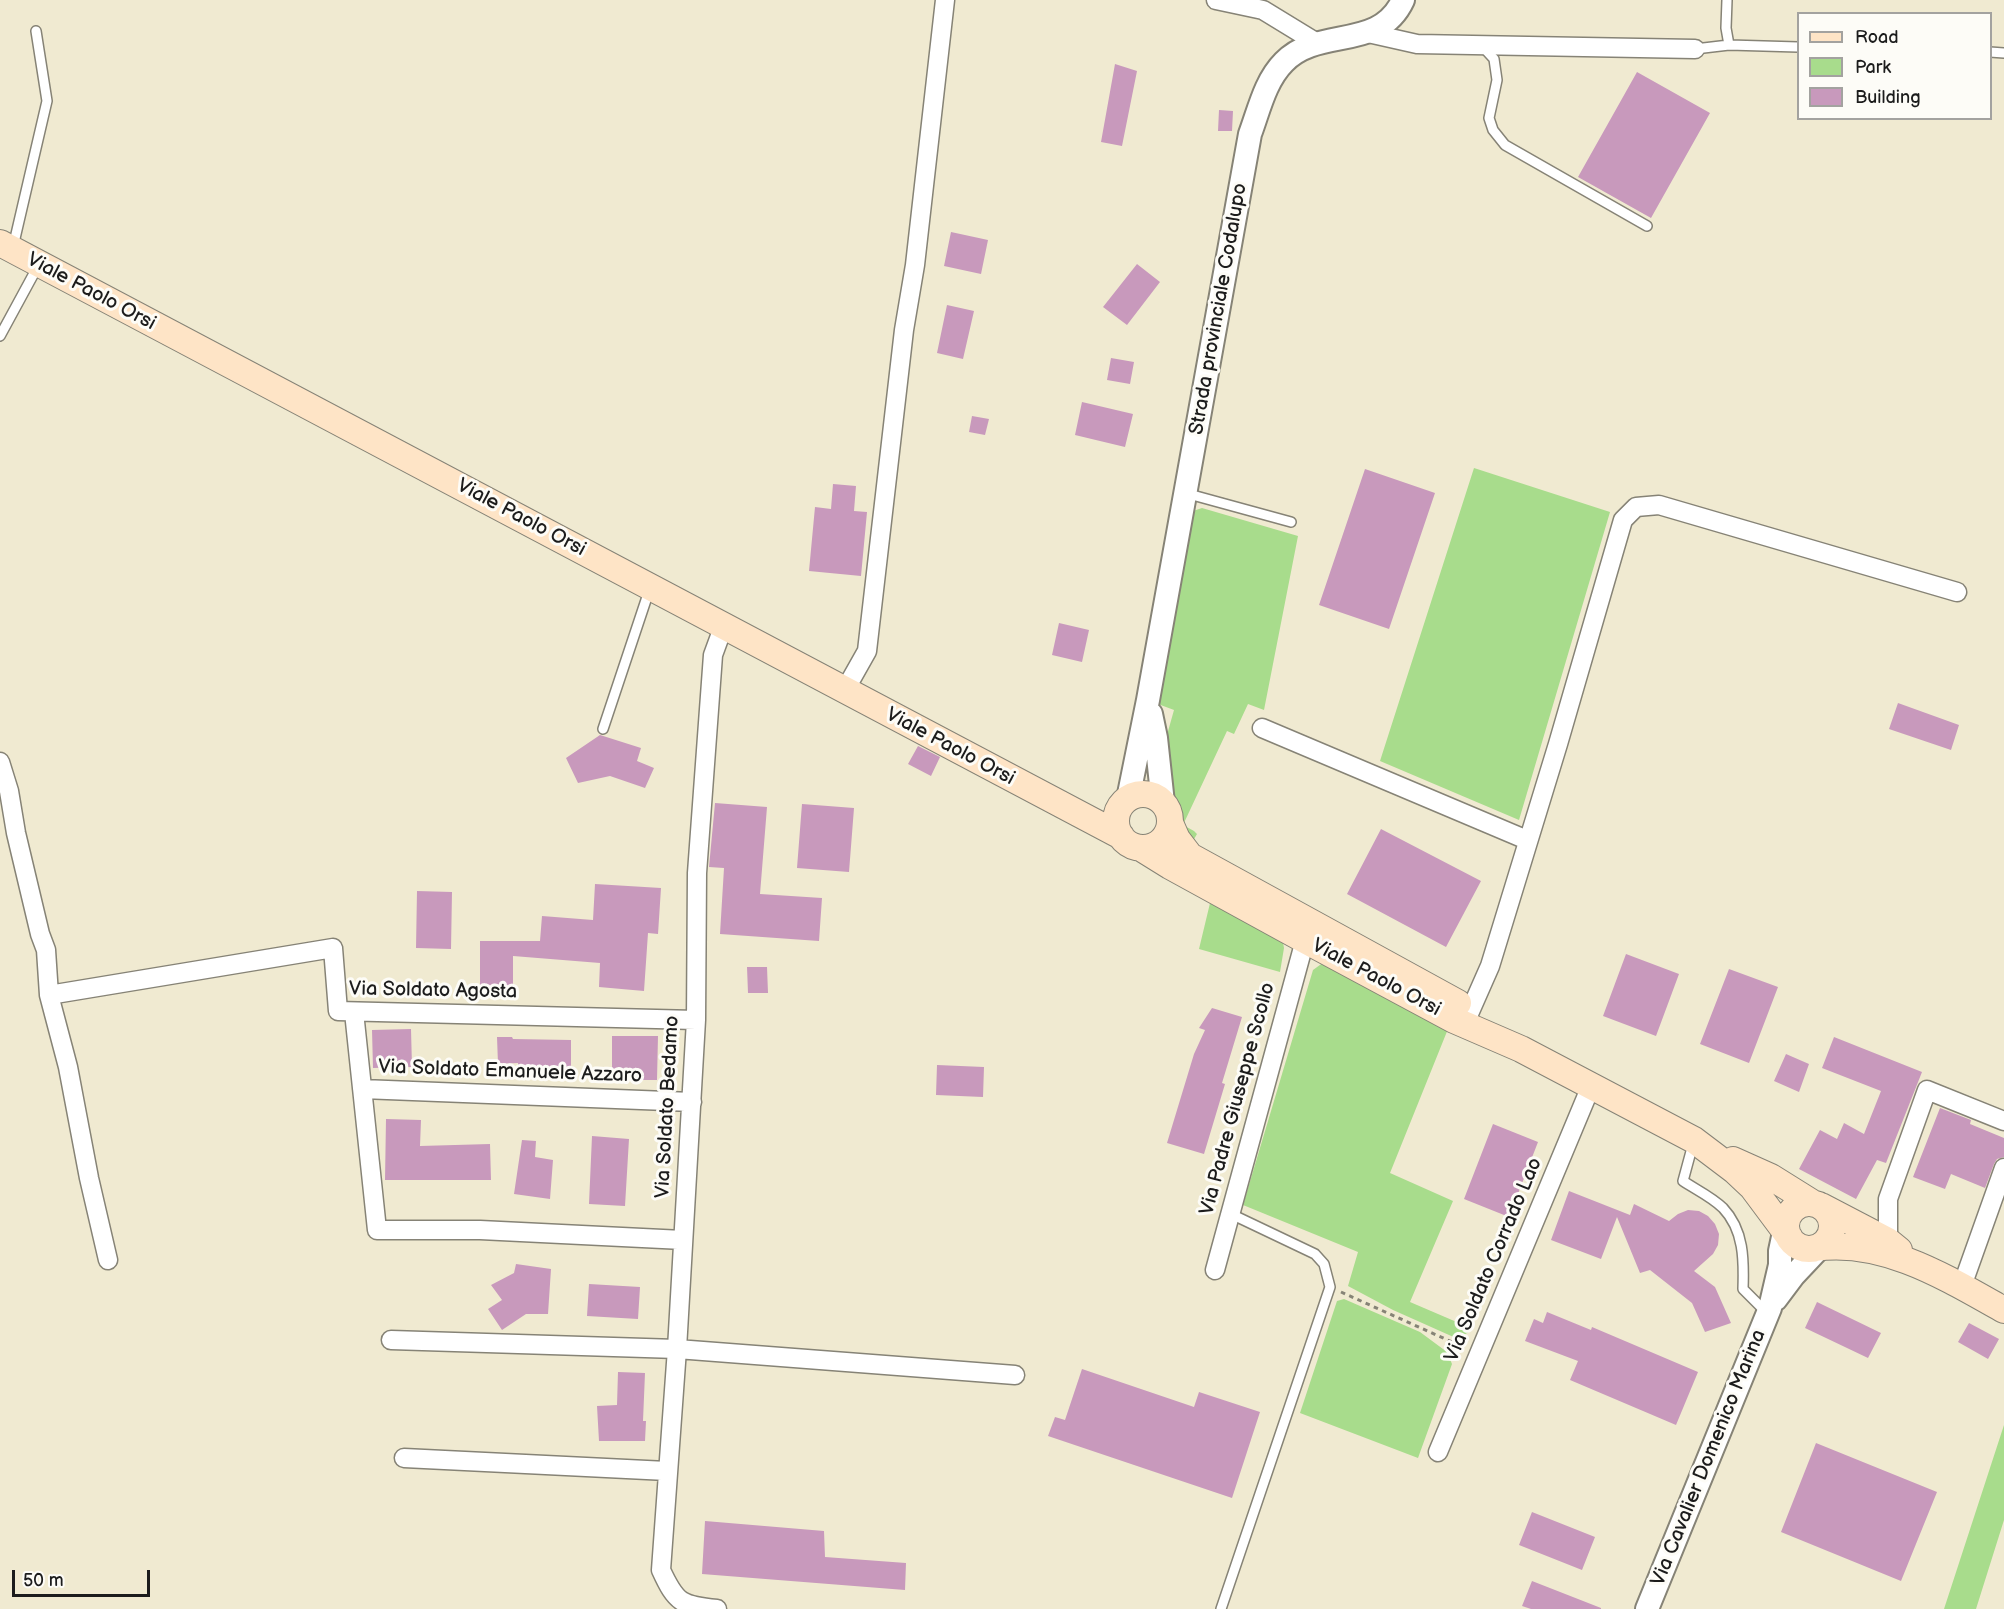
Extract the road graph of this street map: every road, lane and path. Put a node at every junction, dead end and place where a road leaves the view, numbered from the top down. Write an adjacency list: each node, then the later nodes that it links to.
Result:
1 (945, 0): 21 (street)
2 (1216, 0): 7 (street)
3 (1403, 0): 6 (street, Strada provinciale Codalupo)
4 (1727, 0): 9 (lane)
5 (36, 32): 13 (lane)
6 (1368, 33): 7 (street, Strada provinciale Codalupo); 8 (street)
7 (1317, 43): 16 (street, Strada provinciale Codalupo)
8 (1482, 45): 11 (street); 12 (lane)
9 (1729, 45): 10 (lane); 11 (lane)
10 (1797, 47)
11 (1695, 49)
12 (1647, 226)
13 (6, 246): 14 (main road, Viale Paolo Orsi)
14 (39, 264): 15 (lane); 18 (main road, Viale Paolo Orsi)
15 (0, 336)
16 (1185, 493): 17 (lane); 22 (street, Strada provinciale Codalupo)
17 (1291, 522)
18 (651, 586): 20 (main road, Viale Paolo Orsi); 24 (lane)
19 (1958, 592): 29 (street)
20 (724, 625): 21 (main road, Viale Paolo Orsi); 37 (street, Via Soldato Bedamo)
21 (845, 690): 26 (main road, Viale Paolo Orsi)
22 (1148, 700): 27 (street, Strada provinciale Codalupo); 28 (street)
23 (1262, 728): 29 (street)
24 (603, 729)
25 (0, 762): 34 (street)
26 (1041, 795): 27 (main road); 30 (main road, Viale Paolo Orsi)
27 (1126, 801): 28 (main road); 30 (main road)
28 (1166, 813): 30 (main road); 31 (main road, Viale Paolo Orsi)
29 (1527, 840): 36 (street)
30 (1131, 842): 32 (main road, Viale Paolo Orsi)
31 (1213, 868): 32 (street); 33 (main road, Viale Paolo Orsi)
32 (1305, 940): 33 (street); 36 (main road, Viale Paolo Orsi); 46 (street, Via Padre Giuseppe Scollo)
33 (1398, 969): 36 (main road, Viale Paolo Orsi)
34 (49, 995): 35 (street, Via Soldato Agosta); 52 (street)
35 (354, 1012): 37 (street, Via Soldato Agosta); 39 (street)
36 (1467, 1018): 38 (main road, Viale Paolo Orsi)
37 (696, 1020): 40 (street, Via Soldato Bedamo)
38 (1591, 1086): 42 (main road, Viale Paolo Orsi); 61 (street, Via Soldato Corrado Lao)
39 (362, 1089): 40 (street, Via Soldato Emanuele Azzaro); 49 (street)
40 (692, 1102): 49 (street, Via Soldato Bedamo)
41 (2004, 1122): 44 (street)
42 (1699, 1144): 45 (main road); 48 (main road); 58 (lane)
43 (2004, 1168): 55 (street)
44 (1888, 1199): 47 (street); 50 (street)
45 (1816, 1204): 47 (main road); 48 (main road); 51 (main road)
46 (1231, 1214): 54 (street, Via Padre Giuseppe Scollo); 56 (lane)
47 (1857, 1224): 50 (main road)
48 (1785, 1234): 51 (main road); 58 (street)
49 (683, 1240): 60 (street, Via Soldato Bedamo)
50 (1888, 1241): 53 (main road)
51 (1821, 1245): 53 (main road); 58 (street)
52 (108, 1260)
53 (1921, 1266): 55 (main road)
54 (1215, 1270)
55 (1962, 1286): 57 (main road)
56 (1330, 1287): 61 (path); 67 (lane)
57 (2004, 1310)
58 (1769, 1311): 68 (street, Via Cavalier Domenico Marina)
59 (391, 1340): 60 (street)
60 (677, 1349): 62 (street); 65 (street, Via Soldato Bedamo)
61 (1479, 1354): 63 (street, Via Soldato Corrado Lao)
62 (1015, 1375)
63 (1437, 1452)
64 (404, 1458): 65 (street)
65 (667, 1471): 66 (street, Via Soldato Bedamo)
66 (717, 1609)
67 (1221, 1609)
68 (1647, 1609)

